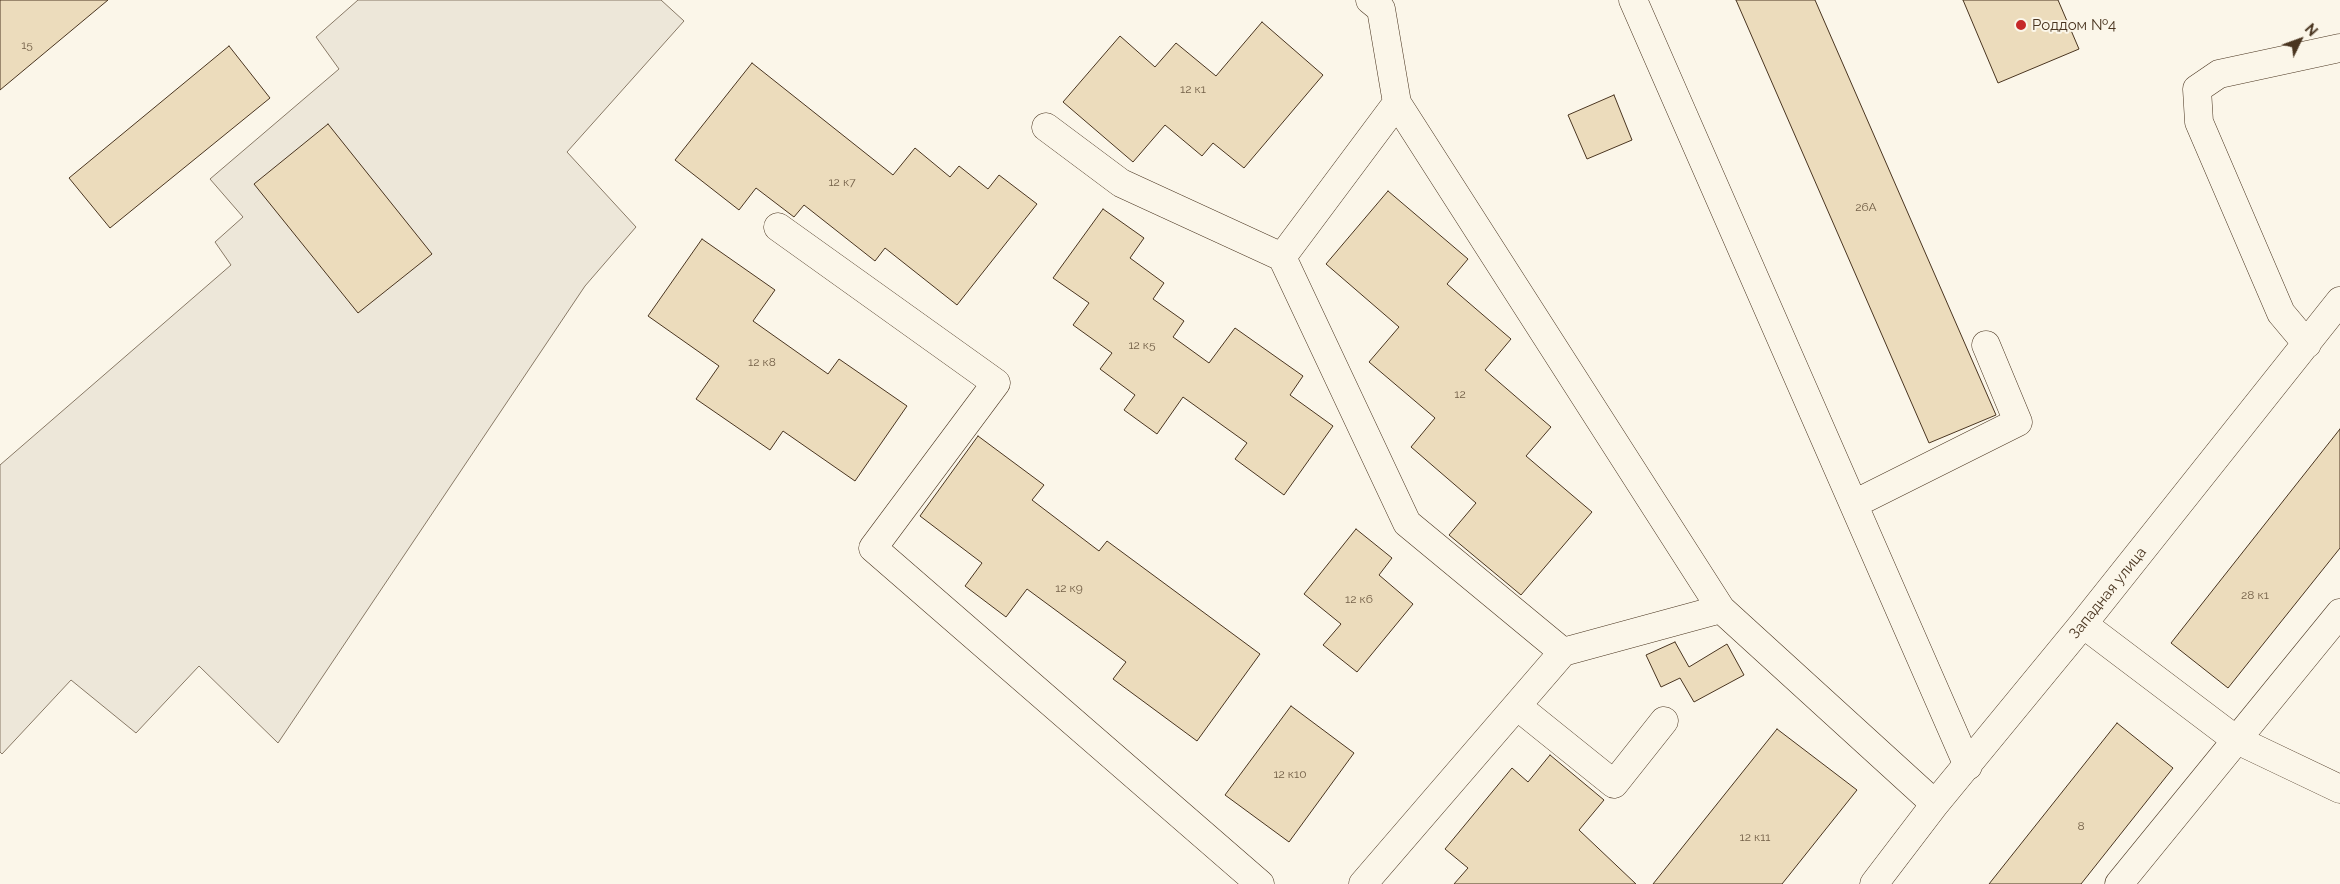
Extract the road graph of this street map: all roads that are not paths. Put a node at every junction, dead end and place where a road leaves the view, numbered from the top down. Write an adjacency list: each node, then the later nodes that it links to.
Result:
1 (1633, 0): 11 (street)
2 (1379, 3): 4 (street)
3 (2340, 48): 9 (street)
4 (1397, 103): 7 (street); 12 (street)
5 (1046, 127): 7 (street)
6 (778, 227): 22 (street)
7 (1282, 256): 15 (street)
8 (2340, 301): 9 (street, Западная улица)
9 (2308, 344): 14 (street, Западная улица)
10 (1986, 345): 11 (street)
11 (1854, 504): 19 (street)
12 (1721, 609): 15 (street); 21 (street)
13 (2340, 613): 18 (street)
14 (2082, 624): 18 (street); 19 (street, Западная улица)
15 (1563, 652): 16 (street)
16 (1517, 706): 17 (street); 23 (street)
17 (1664, 721)
18 (2235, 739): 20 (street); 25 (street)
19 (1968, 766): 21 (street, Западная улица)
20 (2340, 789)
21 (1935, 804): 24 (street, Западная улица)
22 (1260, 884)
23 (1364, 884)
24 (1874, 884)
25 (2119, 884)

